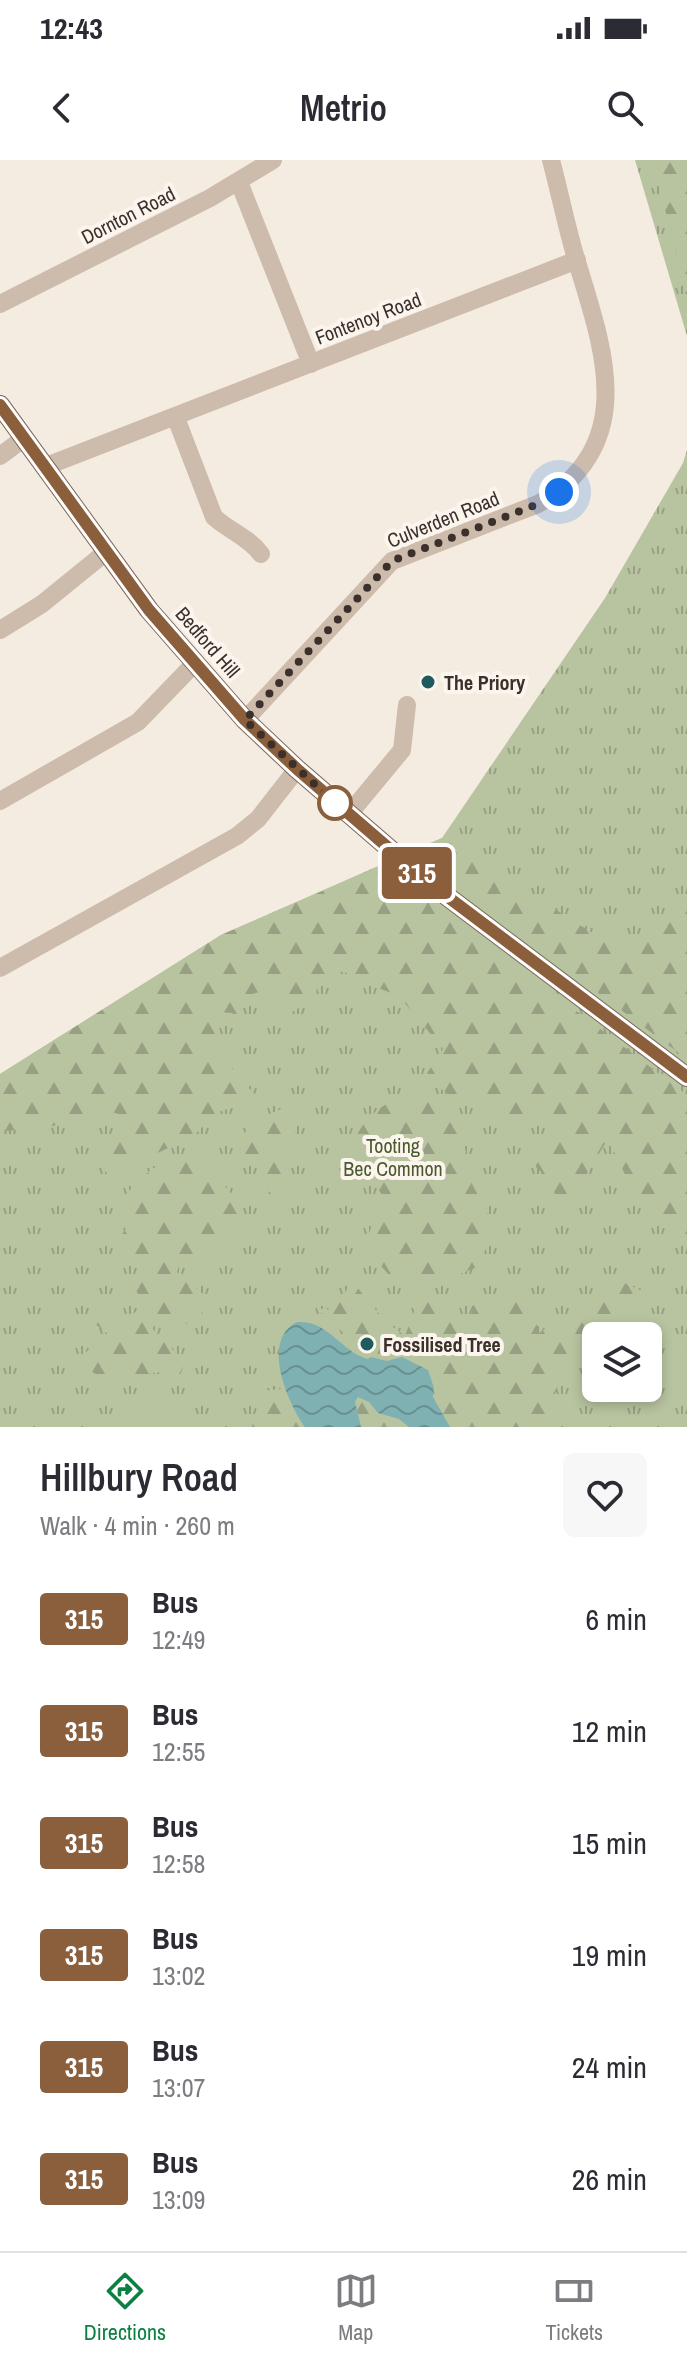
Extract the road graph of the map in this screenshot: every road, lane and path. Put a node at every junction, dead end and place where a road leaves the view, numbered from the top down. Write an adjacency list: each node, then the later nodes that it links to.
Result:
1 (273, 160): 3 (street, Dornton Road)
2 (551, 160): 4 (street, Culverden Road)
3 (239, 182): 5 (street, Dornton Road); 6 (street)
4 (577, 260): 6 (street, Fontenoy Road); 17 (street, Culverden Road)
5 (0, 304)
6 (311, 364): 8 (street, Fontenoy Road)
7 (0, 405): 9 (main road, Bedford Hill)
8 (176, 418): 11 (street, Fontenoy Road); 13 (street)
9 (23, 439): 10 (street); 11 (main road, Bedford Hill)
10 (0, 456)
11 (44, 467): 12 (main road, Bedford Hill)
12 (106, 552): 14 (street); 15 (main road, Bedford Hill)
13 (261, 554)
14 (0, 630)
15 (194, 664): 17 (main road, Bedford Hill); 19 (street)
16 (407, 705): 20 (street)
17 (245, 720): 18 (main road, Bedford Hill)
18 (297, 769): 20 (main road, Bedford Hill); 21 (street)
19 (0, 801)
20 (349, 814): 22 (main road, Bedford Hill)
21 (0, 968)
22 (687, 1077)

